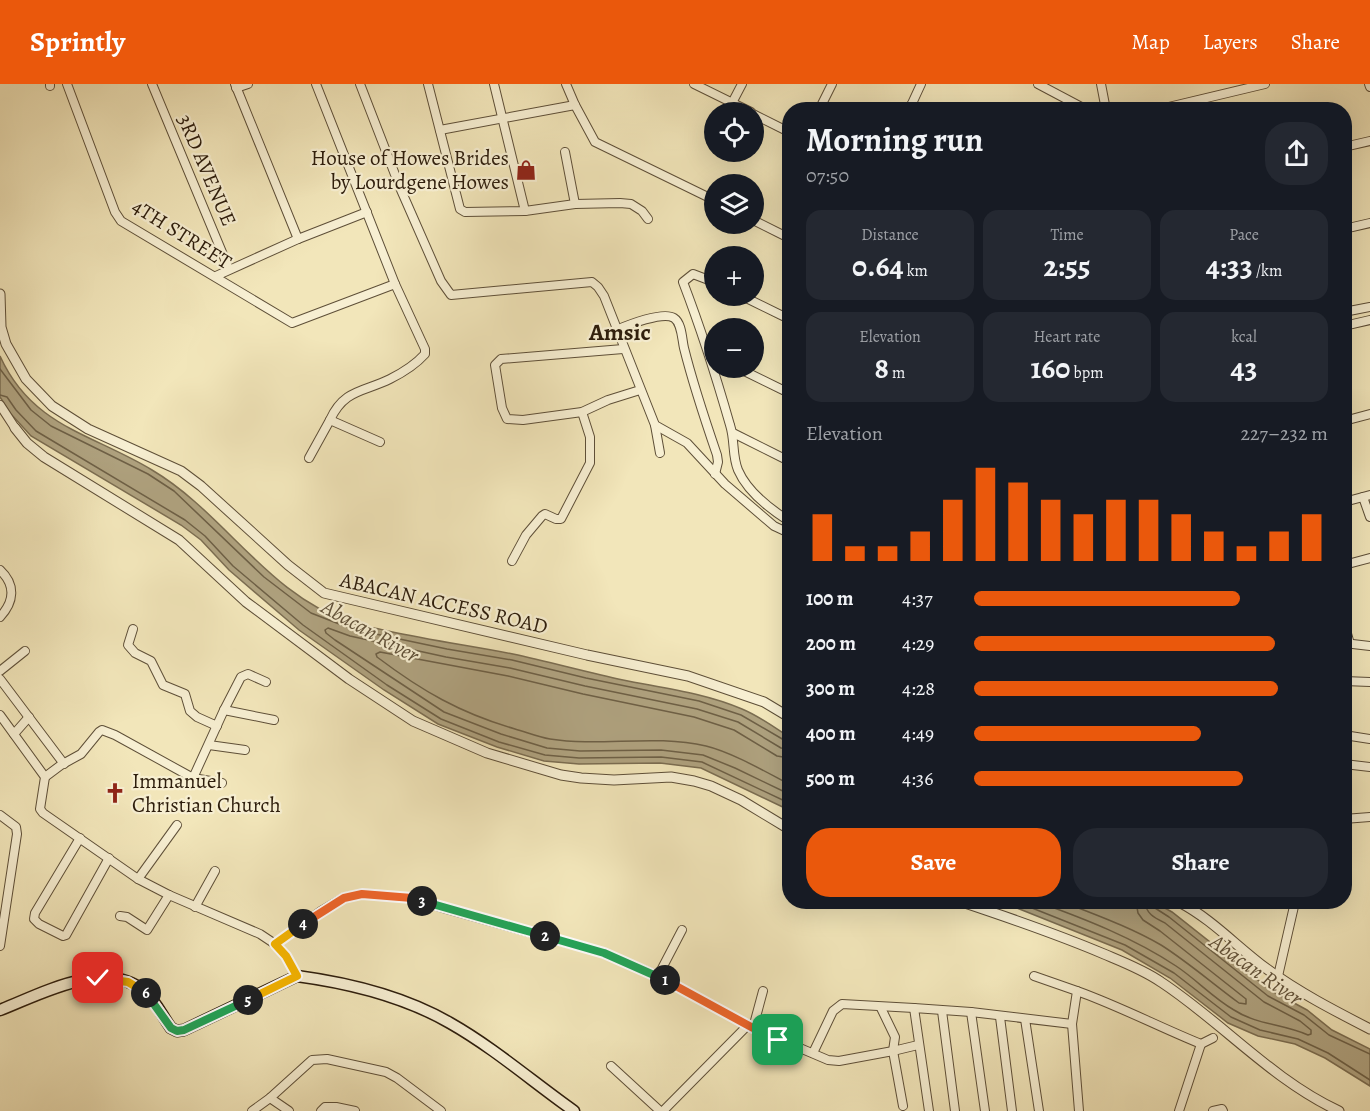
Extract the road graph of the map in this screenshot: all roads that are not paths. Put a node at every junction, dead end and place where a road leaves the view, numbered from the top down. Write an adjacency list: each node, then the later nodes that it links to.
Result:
1 (67, 84): 43 (street, 4TH STREET)
2 (152, 84): 42 (street, 3RD AVENUE)
3 (248, 84): 16 (street)
4 (316, 84): 35 (street)
5 (360, 84): 53 (street)
6 (428, 84): 28 (street)
7 (494, 84): 26 (street)
8 (694, 84): 17 (street)
9 (742, 84): 18 (street)
10 (832, 84): 19 (street)
11 (921, 84): 20 (street)
12 (1038, 84): 21 (street)
13 (1101, 84): 22 (street)
14 (1265, 84): 23 (street)
15 (568, 85): 24 (street)
16 (236, 86): 41 (street)
17 (730, 102)
18 (733, 102)
19 (823, 102)
20 (912, 102)
21 (1072, 102)
22 (1104, 102)
23 (1190, 102)
24 (574, 105): 26 (street); 32 (street)
25 (764, 119): 27 (street)
26 (502, 120): 28 (street); 34 (street)
27 (782, 128)
28 (440, 130): 34 (street)
29 (1370, 141): 30 (street)
30 (1352, 145)
31 (565, 152): 33 (street)
32 (704, 195)
33 (575, 204): 34 (street); 36 (street)
34 (525, 211)
35 (368, 212): 41 (street); 45 (street)
36 (648, 219)
37 (1370, 223): 39 (street)
38 (764, 226): 40 (street)
39 (1352, 227)
40 (782, 234)
41 (298, 239): 42 (street)
42 (228, 269): 43 (street)
43 (216, 276): 45 (street, 4TH STREET)
44 (704, 278): 54 (street)
45 (395, 284): 64 (street)
46 (0, 294): 92 (street, ABACAN ACCESS ROAD)
47 (762, 306): 50 (street)
48 (1370, 307): 49 (street)
49 (1352, 310)
50 (782, 316)
51 (1370, 320): 52 (street)
52 (1352, 324)
53 (616, 330): 55 (street); 72 (street)
54 (704, 334)
55 (623, 348): 58 (street); 61 (street)
56 (718, 378): 67 (street)
57 (758, 378): 59 (street)
58 (640, 390): 61 (street); 65 (street)
59 (782, 390)
60 (0, 405): 66 (street)
61 (582, 412): 78 (street)
62 (1370, 414): 63 (street)
63 (1352, 419)
64 (330, 420): 68 (street); 70 (street)
65 (655, 425): 69 (street); 72 (street)
66 (15, 428): 112 (street)
67 (733, 433): 71 (street); 74 (street)
68 (380, 442)
69 (660, 453)
70 (309, 458)
71 (782, 458)
72 (715, 474): 76 (street)
73 (1366, 496): 75 (street)
74 (782, 516)
75 (1370, 517)
76 (782, 530)
77 (1370, 558): 79 (street)
78 (512, 561)
79 (1352, 563)
80 (0, 570): 81 (street)
81 (0, 617)
82 (133, 629): 96 (street)
83 (1352, 644): 84 (street)
84 (1370, 646)
85 (25, 651): 86 (street)
86 (0, 671)
87 (0, 679): 94 (street)
88 (1352, 681): 90 (street)
89 (266, 682): 91 (street)
90 (1370, 682)
91 (224, 710): 95 (street); 96 (street)
92 (782, 713)
93 (0, 715): 97 (street)
94 (29, 717): 97 (street); 102 (street)
95 (274, 720)
96 (217, 726): 100 (street)
97 (15, 734): 105 (street)
98 (1352, 736): 99 (street)
99 (1370, 739)
100 (209, 745): 101 (street); 106 (street)
101 (245, 750)
102 (64, 764): 105 (street); 106 (street)
103 (1352, 765): 104 (street)
104 (1370, 767)
105 (45, 777): 113 (street)
106 (193, 778): 107 (street)
107 (222, 783)
108 (0, 814): 125 (street)
109 (1370, 817): 110 (street)
110 (1352, 818)
111 (177, 825): 116 (street)
112 (782, 825)
113 (80, 838): 114 (street); 114 (street)
114 (109, 858): 116 (street)
115 (215, 871): 118 (street)
116 (138, 879): 117 (street)
117 (169, 896): 118 (street); 122 (street)
118 (195, 907): 124 (street)
119 (983, 909): 166 (street)
120 (1190, 909): 129 (street)
121 (1293, 909): 129 (street)
122 (120, 915)
123 (682, 930): 127 (street)
124 (275, 944): 126 (street); 127 (street)
125 (0, 946)
126 (297, 976): 134 (main road); 155 (main road)
127 (658, 976): 140 (street)
128 (1034, 976): 131 (street)
129 (1278, 976): 141 (street)
130 (763, 991): 140 (street)
131 (1077, 991): 139 (street); 143 (street)
132 (881, 1008): 133 (street); 145 (street); 146 (street)
133 (914, 1008): 135 (street); 144 (street)
134 (0, 1010)
135 (942, 1011): 136 (street); 158 (street)
136 (971, 1012): 137 (street); 159 (street)
137 (1000, 1017): 138 (street); 160 (street)
138 (1025, 1019): 139 (street); 161 (street)
139 (1072, 1024): 162 (street)
140 (750, 1027): 146 (street); 156 (street)
141 (1370, 1029)
142 (1213, 1038): 143 (street)
143 (1201, 1044): 163 (street)
144 (918, 1045): 145 (street); 157 (street)
145 (893, 1051): 146 (street); 149 (street)
146 (813, 1053)
147 (610, 1066): 156 (street)
148 (270, 1098): 150 (street); 151 (street); 154 (street)
149 (903, 1106)
150 (252, 1111)
151 (289, 1111)
152 (321, 1111): 153 (street)
153 (355, 1111)
154 (441, 1111)
155 (574, 1111)
156 (662, 1111)
157 (928, 1111)
158 (955, 1111)
159 (985, 1111)
160 (1012, 1111)
161 (1040, 1111)
162 (1079, 1111)
163 (1179, 1111)
164 (1213, 1111): 165 (street)
165 (1223, 1111)
166 (1339, 1111)

